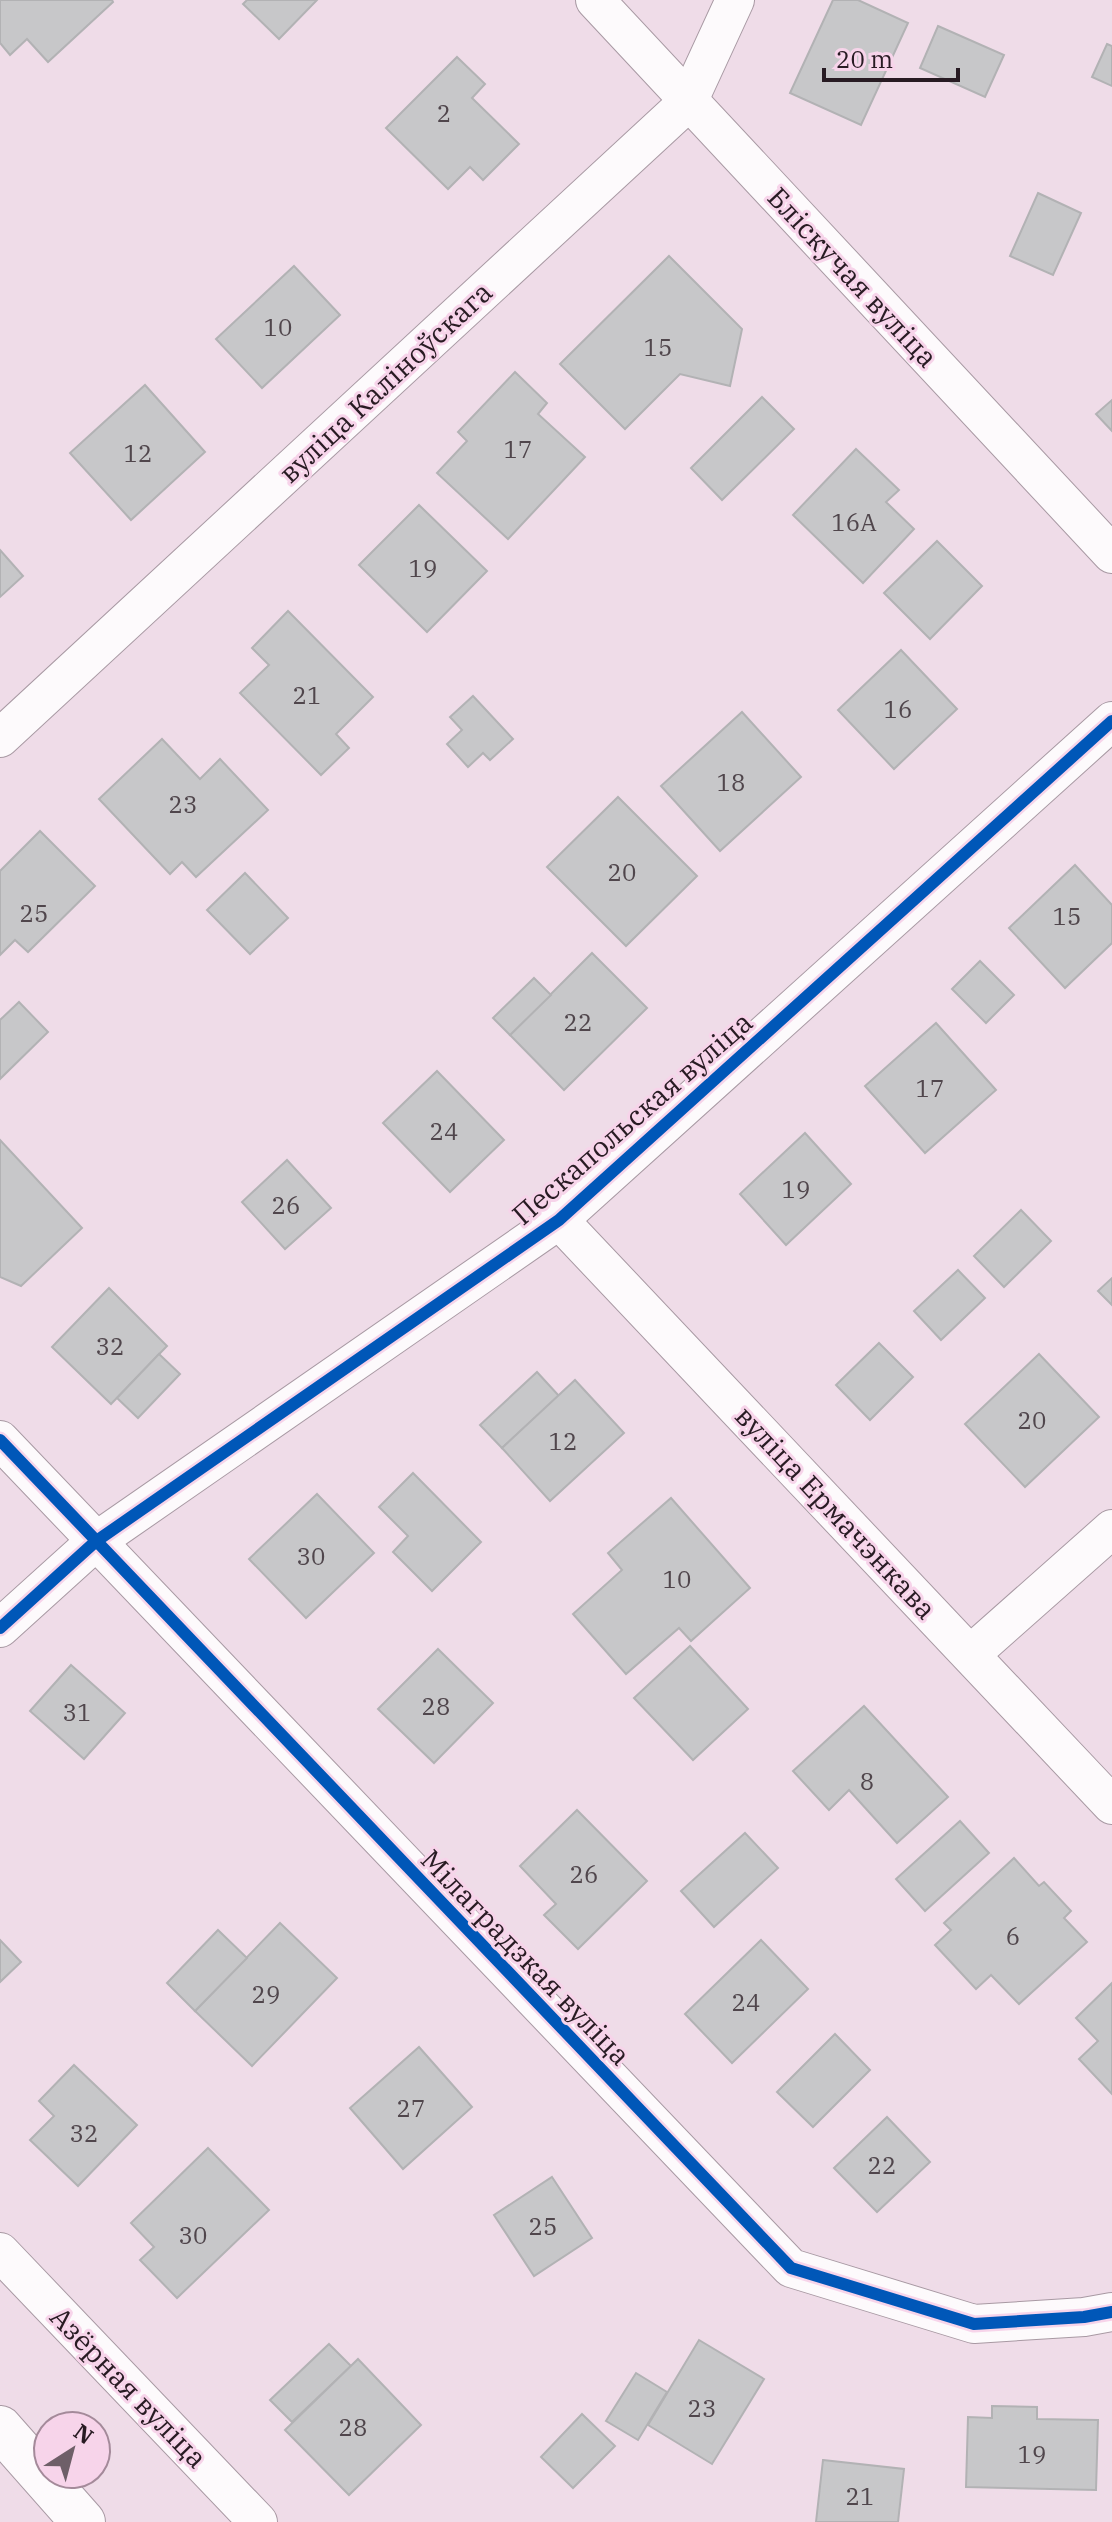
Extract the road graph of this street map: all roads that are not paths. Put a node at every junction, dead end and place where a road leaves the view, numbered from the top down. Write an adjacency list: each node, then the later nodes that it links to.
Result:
1 (595, 0): 3 (street, Бліскучая вуліца)
2 (735, 0): 3 (street, вуліца Каліноўскага)
3 (688, 102): 4 (street, Бліскучая вуліца); 6 (street, вуліца Каліноўскага)
4 (1112, 554)
5 (1112, 721): 7 (street, Пескапольская вуліца)
6 (0, 738)
7 (559, 1220): 10 (street, Пескапольская вуліца); 12 (street, вуліца Ермачэнкава)
8 (0, 1440): 10 (street, Мілаградзкая вуліца)
9 (1112, 1529): 12 (street)
10 (95, 1542): 11 (street, Пескапольская вуліца); 15 (street, Мілаградзкая вуліца)
11 (0, 1628)
12 (971, 1654): 13 (street, вуліца Ермачэнкава)
13 (1112, 1805)
14 (0, 2252): 18 (street, Азёрная вуліца)
15 (1112, 2312)
16 (0, 2428): 17 (street)
17 (83, 2522)
18 (258, 2522)

